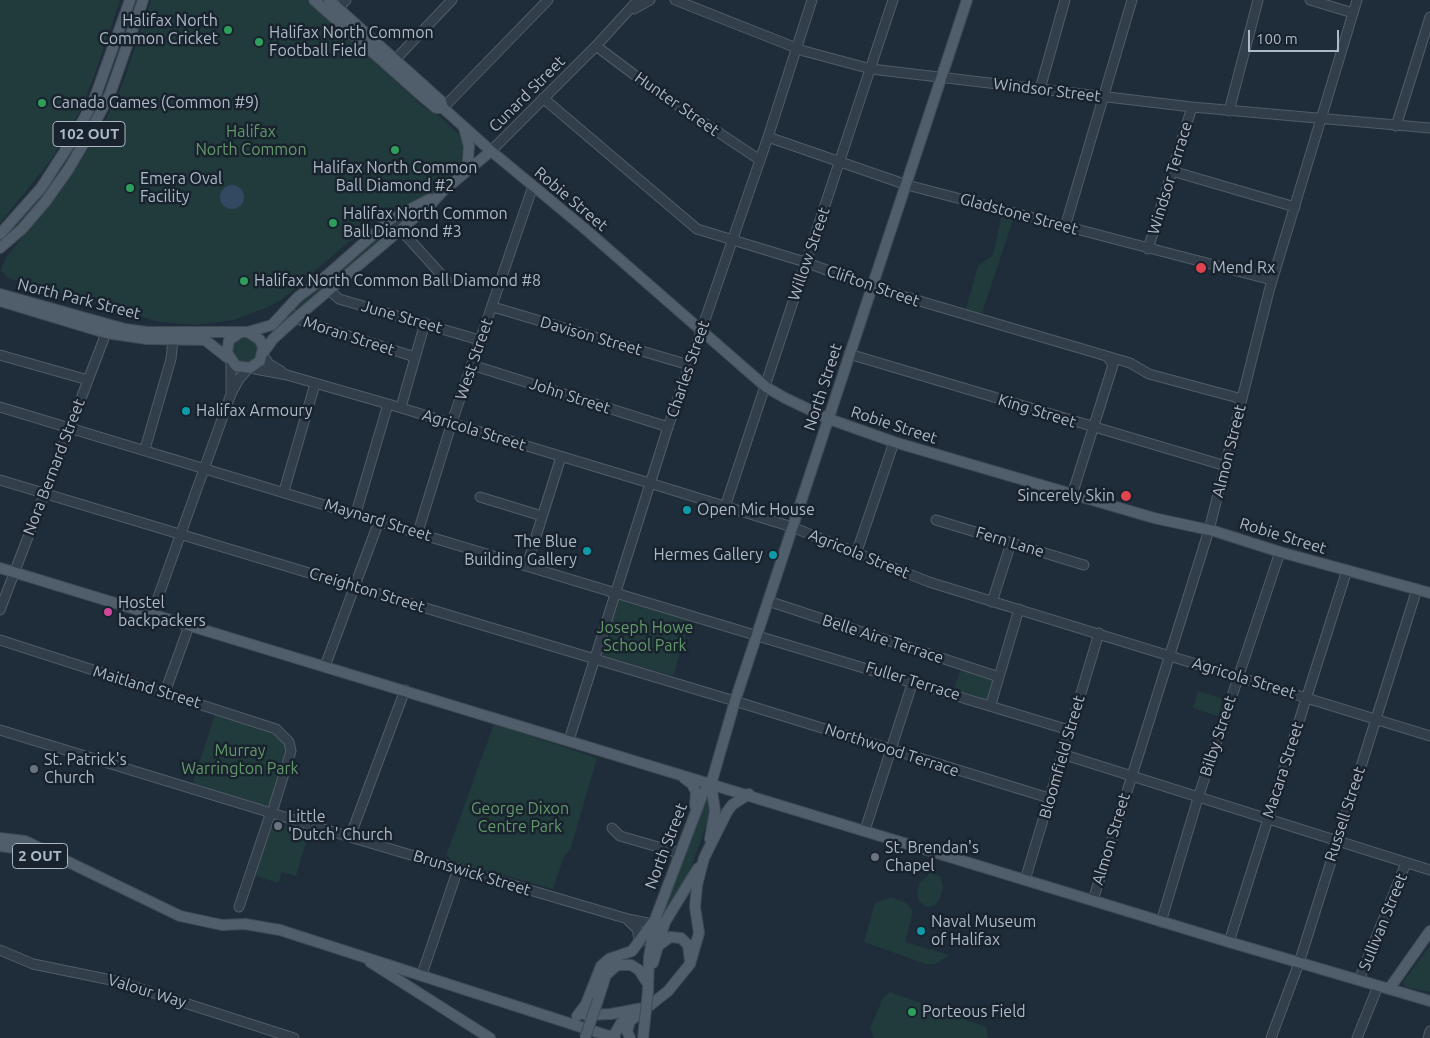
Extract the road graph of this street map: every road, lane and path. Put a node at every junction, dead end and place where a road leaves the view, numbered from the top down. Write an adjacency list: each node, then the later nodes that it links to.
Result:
1 (130, 0): 52 (main road)
2 (143, 0): 54 (main road, 102 OUT)
3 (314, 0): 26 (main road, Robie Street)
4 (330, 0): 20 (main road, Robie Street)
5 (346, 0): 20 (street)
6 (452, 0): 26 (street)
7 (548, 0): 33 (street)
8 (638, 0): 22 (street, Cunard Street)
9 (650, 0): 22 (street, Cunard Street)
10 (674, 0): 19 (street, Windsor Street)
11 (812, 0): 25 (street, Charles Street)
12 (893, 0): 27 (street, Willow Street)
13 (968, 0): 28 (main road, North Street)
14 (1065, 0): 29 (street)
15 (1132, 0): 30 (street)
16 (1258, 0): 34 (street)
17 (1310, 0): 21 (street)
18 (1356, 0): 21 (street, Almon Street)
19 (686, 2): 25 (street, Windsor Street)
20 (338, 8): 26 (main road, Robie Street)
21 (1353, 12): 35 (street, Almon Street)
22 (628, 13): 24 (street, Cunard Street)
23 (1430, 17): 36 (street)
24 (596, 46): 31 (street, Cunard Street); 41 (street, Hunter Street)
25 (797, 49): 27 (street, Windsor Street); 39 (street, Charles Street)
26 (392, 63): 33 (main road, Robie Street)
27 (871, 68): 28 (street, Windsor Street); 42 (street, Willow Street)
28 (943, 78): 29 (street, Windsor Street); 45 (main road, North Street)
29 (1040, 89): 30 (street, Windsor Street)
30 (1105, 96): 32 (street, Windsor Street); 50 (street)
31 (544, 98): 40 (street, Cunard Street); 53 (street, Clifton Street)
32 (1192, 107): 34 (street, Windsor Street); 44 (street, Windsor Terrace)
33 (443, 108): 37 (main road, Robie Street)
34 (1229, 111): 35 (street, Windsor Street)
35 (1321, 120): 36 (street, Windsor Street); 48 (street, Almon Street)
36 (1396, 126): 38 (street, Windsor Street)
37 (464, 127): 40 (main road, Robie Street); 43 (main road)
38 (1430, 128)
39 (768, 137): 41 (street, Charles Street); 42 (street, Gladstone Street)
40 (491, 151): 43 (main road, Cunard Street); 46 (main road, Robie Street)
41 (760, 160): 53 (street, Charles Street)
42 (840, 162): 45 (street, Gladstone Street); 56 (street, Willow Street)
43 (467, 171): 47 (main road, Cunard Street)
44 (1172, 171): 48 (street); 55 (street, Windsor Terrace)
45 (907, 185): 50 (street, Gladstone Street); 59 (main road, North Street)
46 (533, 186): 63 (street, West Street); 68 (main road, Robie Street)
47 (442, 192): 49 (main road, Cunard Street); 51 (main road, Cunard Street)
48 (1295, 207): 57 (street, Almon Street)
49 (391, 219): 51 (street); 64 (main road, Cunard Street)
50 (1065, 227): 55 (street, Gladstone Street)
51 (401, 230): 58 (street); 60 (main road, Cunard Street)
52 (0, 234)
53 (732, 241): 56 (street, Clifton Street); 68 (street, Charles Street)
54 (0, 248)
55 (1148, 249): 57 (street, Gladstone Street)
56 (806, 262): 59 (street, Clifton Street); 84 (street, Willow Street)
57 (1272, 280): 86 (street, Almon Street)
58 (448, 281)
59 (872, 287): 73 (main road, North Street); 76 (street, Clifton Street)
60 (330, 291): 65 (main road, Cunard Street); 66 (street, June Street)
61 (0, 294): 67 (main road, North Park Street)
62 (0, 301): 67 (main road, North Park Street)
63 (492, 307): 78 (street, West Street); 79 (street, Davison Street)
64 (286, 309): 65 (street, Moran Street); 69 (main road, Cunard Street)
65 (296, 318): 72 (main road, Cunard Street); 75 (street, Moran Street)
66 (425, 323): 71 (street, June Street); 75 (street)
67 (108, 329): 69 (main road, North Park Street); 70 (main road, North Park Street); 82 (street, Nora Bernard Street)
68 (702, 331): 79 (street, Charles Street); 84 (main road, Robie Street)
69 (244, 332): 72 (main road); 77 (main road)
70 (173, 339): 77 (main road, North Park Street); 96 (street)
71 (476, 339)
72 (263, 354): 80 (main road); 81 (street, Agricola Street)
73 (850, 354): 90 (main road, North Street); 94 (street, King Street)
74 (0, 355): 82 (street)
75 (415, 357): 89 (street)
76 (1109, 359): 86 (street, Clifton Street); 94 (street)
77 (229, 360): 80 (main road); 85 (street)
78 (472, 365): 91 (street, West Street); 93 (street, John Street)
79 (689, 365): 93 (street, Charles Street)
80 (249, 368): 81 (street, Agricola Street); 85 (street)
81 (287, 375): 83 (street, Agricola Street)
82 (88, 380): 92 (street, Nora Bernard Street)
83 (316, 384): 87 (street, Agricola Street); 102 (street)
84 (766, 387): 90 (main road, Robie Street); 106 (street, Willow Street)
85 (231, 394): 99 (street)
86 (1242, 399): 98 (street, Almon Street)
87 (388, 404): 89 (street, Agricola Street); 107 (street)
88 (0, 407): 92 (street, Maynard Street)
89 (401, 407): 91 (street, Agricola Street)
90 (829, 419): 95 (main road, Robie Street); 111 (main road, North Street)
91 (452, 422): 97 (street, Agricola Street); 113 (street, West Street)
92 (70, 427): 96 (street, Maynard Street); 103 (street, Nora Bernard Street)
93 (668, 427): 101 (street, Charles Street)
94 (1093, 428): 98 (street, King Street); 104 (street)
95 (894, 442): 104 (main road, Robie Street); 117 (street)
96 (145, 449): 99 (street, Maynard Street)
97 (561, 457): 101 (street, Agricola Street); 108 (street)
98 (1226, 466): 112 (street, Almon Street)
99 (204, 467): 102 (street, Maynard Street); 114 (street)
100 (0, 480): 103 (street, Creighton Street)
101 (650, 483): 106 (street, Agricola Street); 125 (street, Charles Street)
102 (284, 491): 107 (street, Maynard Street)
103 (44, 493): 114 (street, Creighton Street); 122 (street, Nora Bernard Street)
104 (1072, 495): 112 (main road, Robie Street)
105 (480, 498): 108 (street)
106 (724, 507): 111 (street, Agricola Street)
107 (356, 513): 110 (street, Maynard Street)
108 (542, 516): 118 (street)
109 (936, 520): 115 (street, Fern Lane)
110 (379, 521): 113 (street, Maynard Street); 123 (street)
111 (792, 528): 117 (street, Agricola Street); 127 (main road, North Street)
112 (1210, 530): 116 (main road, Robie Street); 136 (street, Almon Street)
113 (418, 532): 118 (street, Maynard Street)
114 (181, 534): 123 (street, Creighton Street); 131 (street)
115 (1011, 543): 119 (street, Fern Lane); 128 (street)
116 (1280, 552): 121 (main road, Robie Street); 140 (street, Bilby Street)
117 (856, 554): 128 (street, Agricola Street)
118 (527, 565): 125 (street, Maynard Street)
119 (1084, 565)
120 (0, 568): 122 (main road)
121 (1347, 570): 124 (main road, Robie Street); 144 (street, Macara Street)
122 (14, 572): 130 (street, Nora Bernard Street); 131 (main road)
123 (354, 586): 137 (street, Creighton Street); 138 (street)
124 (1417, 589): 126 (main road, Robie Street); 147 (street, Russell Street)
125 (615, 592): 133 (street, Maynard Street); 137 (street, Charles Street)
126 (1430, 593)
127 (768, 601): 133 (main road, North Street); 139 (street, Belle Aire Terrace)
128 (992, 602): 129 (street, Agricola Street)
129 (1019, 609): 134 (street, Agricola Street); 139 (street)
130 (0, 610)
131 (152, 614): 132 (main road)
132 (189, 626): 138 (main road); 143 (street)
133 (757, 633): 141 (street, Fuller Terrace); 145 (main road, North Street)
134 (1099, 633): 136 (street, Agricola Street); 149 (street, Bloomfield Street)
135 (0, 640): 143 (street, Maitland Street)
136 (1169, 654): 140 (street, Agricola Street); 155 (street, Almon Street)
137 (594, 658): 145 (street, Creighton Street); 151 (street, Charles Street)
138 (325, 666): 142 (main road)
139 (999, 677): 146 (street)
140 (1237, 677): 144 (street, Agricola Street); 159 (street, Bilby Street)
141 (913, 681): 146 (street, Fuller Terrace); 152 (street)
142 (405, 690): 151 (main road); 165 (street)
143 (165, 692): 160 (street, Maitland Street)
144 (1306, 698): 147 (street, Agricola Street); 162 (street, Macara Street)
145 (734, 701): 152 (street, Northwood Terrace); 156 (main road, North Street)
146 (991, 704): 149 (street, Fuller Terrace)
147 (1376, 720): 150 (street, Agricola Street); 167 (street, Russell Street)
148 (0, 730): 160 (street, Brunswick Street)
149 (1069, 730): 153 (street, Bloomfield Street)
150 (1430, 736)
151 (569, 740): 154 (main road)
152 (892, 750): 158 (street, Northwood Terrace); 164 (street)
153 (1062, 754): 155 (street); 158 (street, Bloomfield Street)
154 (678, 774): 156 (main road); 161 (main road)
155 (1130, 777): 159 (street); 176 (street, Almon Street)
156 (711, 784): 157 (main road); 161 (main road, North Street); 170 (main road, North Street)
157 (749, 794): 164 (main road); 170 (main road)
158 (1049, 798): 175 (street, Bloomfield Street)
159 (1198, 798): 162 (street); 179 (street, Bilby Street)
160 (272, 809): 165 (street, Brunswick Street); 177 (street)
161 (693, 817): 169 (main road, North Street)
162 (1267, 819): 167 (street); 183 (street, Macara Street)
163 (612, 828): 169 (street)
164 (865, 830): 175 (main road)
165 (350, 837): 173 (street, Brunswick Street)
166 (0, 838): 172 (main road)
167 (1336, 842): 171 (street); 187 (street, Russell Street)
168 (0, 846): 172 (main road, 2 OUT)
169 (680, 853): 180 (main road, North Street)
170 (704, 858): 184 (main road, North Street); 188 (main road)
171 (1406, 863): 174 (street); 191 (street, Sullivan Street)
172 (80, 868): 186 (main road)
173 (458, 869): 178 (street, Brunswick Street); 190 (street)
174 (1430, 870)
175 (1025, 880): 176 (main road)
176 (1093, 900): 179 (main road)
177 (239, 907)
178 (628, 920): 180 (street, Brunswick Street); 182 (street)
179 (1161, 922): 183 (main road)
180 (653, 923): 182 (main road); 189 (main road)
181 (1430, 931): 194 (main road)
182 (640, 942): 197 (main road)
183 (1229, 942): 187 (main road)
184 (658, 946): 188 (main road); 189 (main road, North Street)
185 (0, 950): 200 (street, Valour Way)
186 (358, 954): 190 (main road); 201 (main road)
187 (1298, 963): 191 (main road); 206 (street, Russell Street)
188 (690, 964): 196 (main road)
189 (650, 971): 193 (main road)
190 (422, 974): 198 (main road)
191 (1359, 980): 192 (main road)
192 (1378, 986): 194 (main road); 207 (street)
193 (648, 988): 202 (main road, bridge); 205 (main road, bridge)
194 (1390, 989): 195 (main road)
195 (1430, 1001)
196 (649, 1006): 197 (main road); 203 (main road); 204 (main road)
197 (577, 1016): 198 (main road)
198 (554, 1019): 203 (main road)
199 (1430, 1031): 208 (street)
200 (294, 1038)
201 (490, 1038)
202 (585, 1038)
203 (614, 1038)
204 (630, 1038)
205 (643, 1038)
206 (1272, 1038)
207 (1357, 1038)
208 (1428, 1038)

